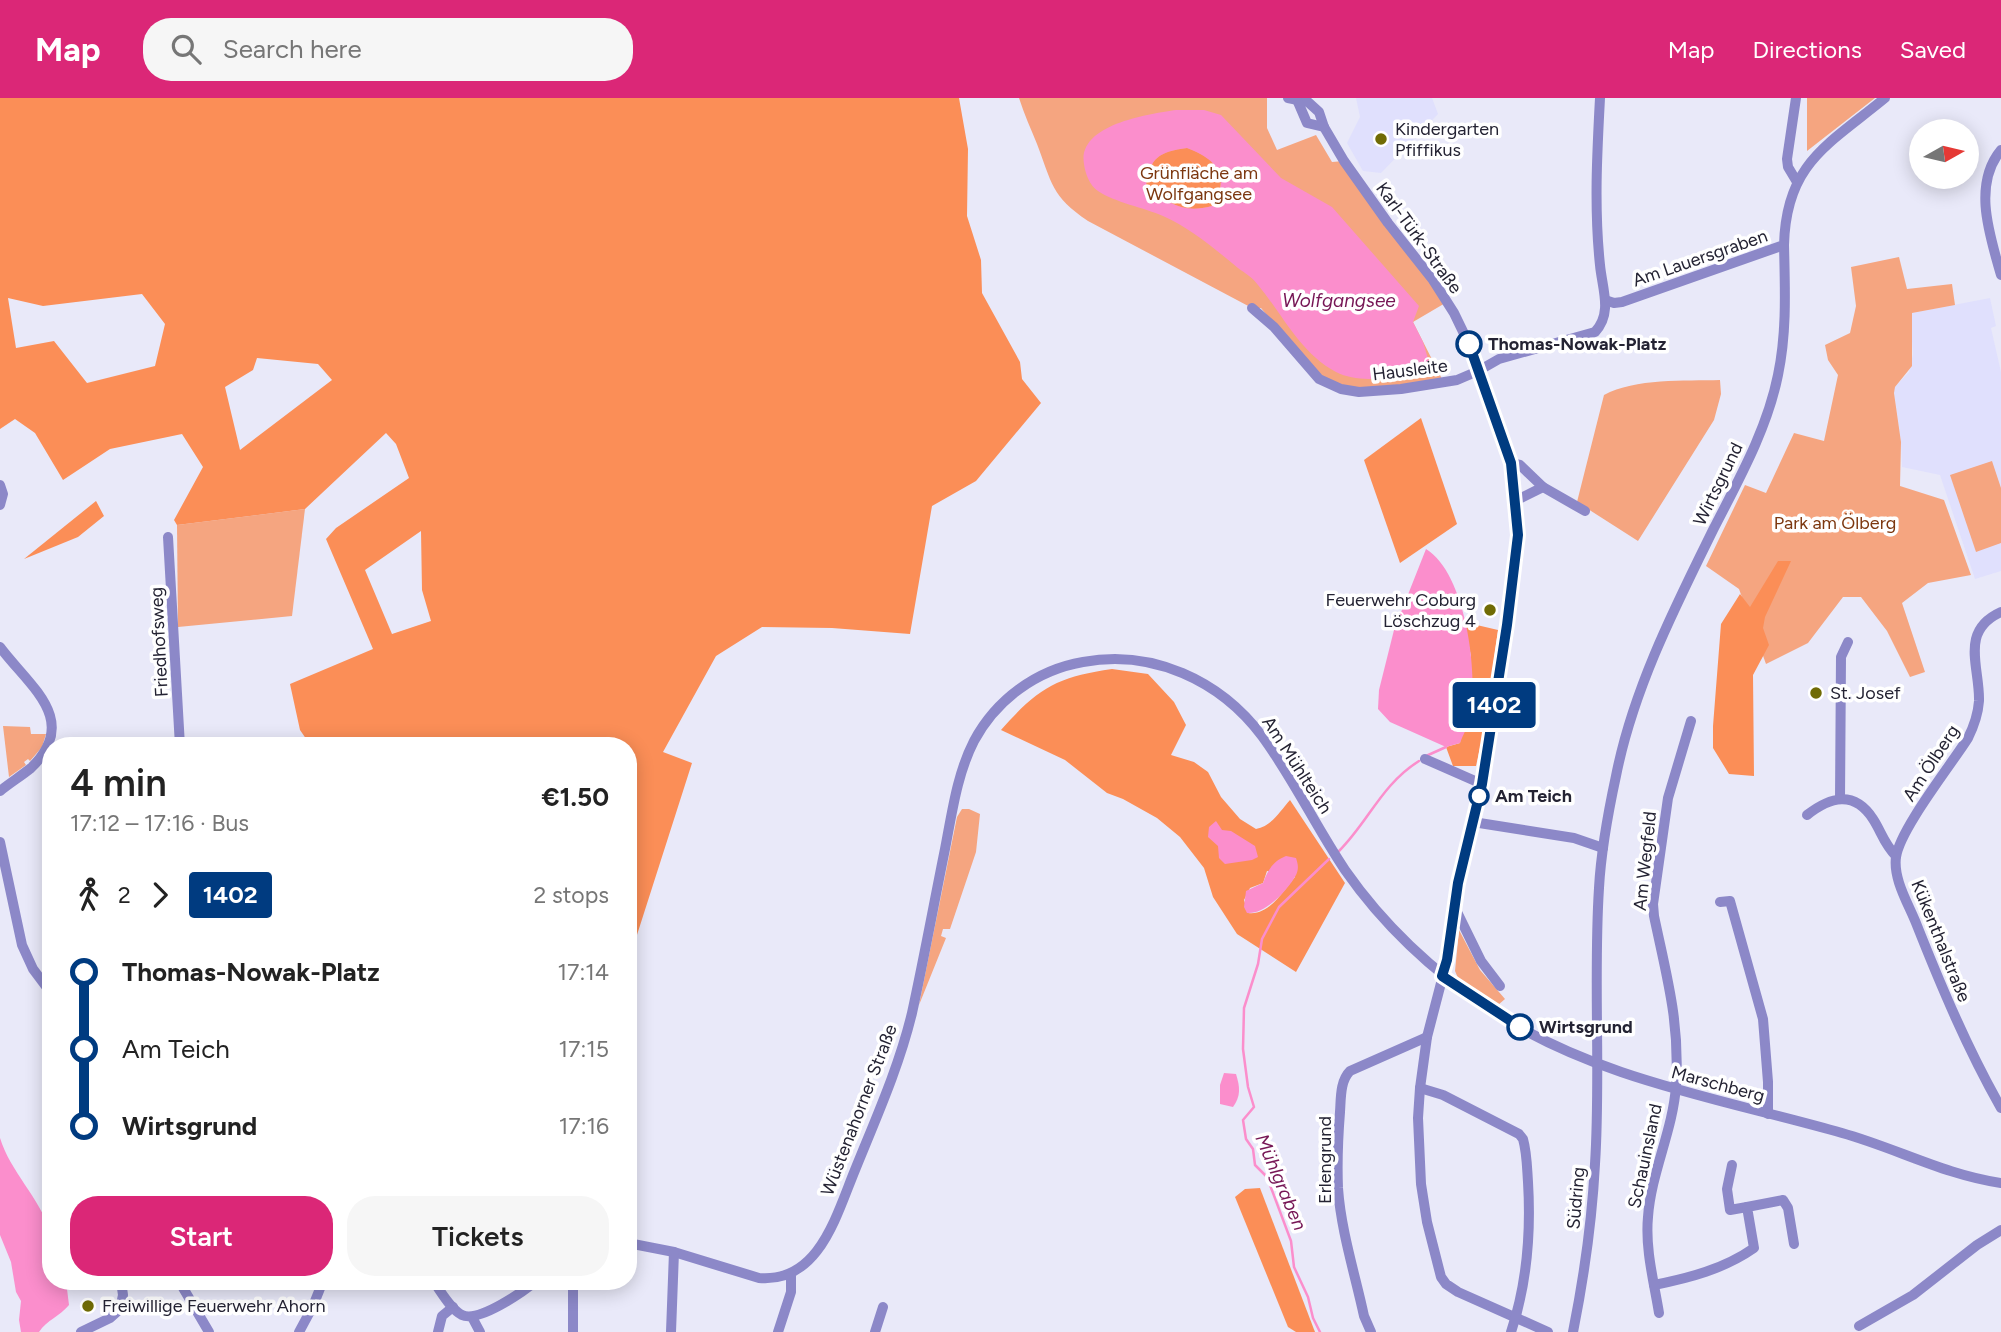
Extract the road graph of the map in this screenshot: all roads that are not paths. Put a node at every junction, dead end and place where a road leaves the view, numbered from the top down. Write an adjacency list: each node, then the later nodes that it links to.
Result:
1 (1600, 98): 10 (street)
2 (1796, 98): 7 (street)
3 (1885, 98): 7 (street, Am Lauersgraben)
4 (1293, 100): 5 (street, Karl-Türk-Straße); 5 (street, Karl-Türk-Straße)
5 (1324, 127): 12 (street, Karl-Türk-Straße)
6 (2001, 150): 9 (street)
7 (1797, 182): 8 (street, Am Lauersgraben)
8 (1784, 245): 10 (street, Am Lauersgraben); 35 (street, Wirtsgrund)
9 (2001, 275)
10 (1605, 300): 12 (street, Hausleite)
11 (1252, 308): 12 (street, Hausleite)
12 (1478, 371): 13 (street, Karl-Türk-Straße)
13 (1511, 463): 15 (street); 16 (street, Karl-Türk-Straße)
14 (0, 485): 17 (street)
15 (1543, 487): 16 (street); 18 (street)
16 (1517, 500): 29 (street, Karl-Türk-Straße)
17 (0, 505)
18 (1585, 511)
19 (168, 537): 26 (street, Friedhofsweg)
20 (2001, 612): 36 (street, Am Ölberg)
21 (1848, 642): 31 (street)
22 (0, 647): 25 (street)
23 (1034, 679): 39 (street, Am Mühlteich); 55 (street, Wüstenahorner Straße)
24 (1691, 721): 45 (street, Am Wegfeld)
25 (50, 737)
26 (180, 737)
27 (42, 755): 30 (street)
28 (1425, 758): 29 (street)
29 (1482, 784): 33 (street, Karl-Türk-Straße)
30 (0, 791)
31 (1840, 799): 32 (street); 36 (street, Kükenthalstraße)
32 (1807, 815)
33 (1473, 822): 35 (street); 38 (street, Karl-Türk-Straße)
34 (0, 842): 40 (street)
35 (1603, 848): 43 (street, Wirtsgrund)
36 (1896, 856): 46 (street, Kükenthalstraße)
37 (1720, 902): 47 (street)
38 (1455, 907): 39 (street, Karl-Türk-Straße); 41 (street)
39 (1442, 976): 42 (street, Karl-Türk-Straße); 43 (street, Marschberg)
40 (42, 981)
41 (1500, 986)
42 (1427, 1037): 44 (street, Karl-Türk-Straße); 78 (street, Erlengrund)
43 (1597, 1065): 45 (street, Marschberg); 81 (street, Südring)
44 (1420, 1088): 67 (street, Karl-Türk-Straße); 67 (street)
45 (1676, 1090): 47 (street, Marschberg); 56 (street, Schauinsland)
46 (2001, 1108)
47 (1768, 1114): 49 (street, Marschberg)
48 (1732, 1165): 50 (street)
49 (2001, 1183)
50 (1746, 1207): 52 (street); 56 (street)
51 (2001, 1230): 68 (street)
52 (1794, 1244)
53 (637, 1245): 54 (street)
54 (674, 1252): 55 (street); 75 (street)
55 (791, 1275): 76 (street)
56 (1654, 1285): 65 (street, Schauinsland)
57 (122, 1290): 69 (street)
58 (184, 1290): 70 (street)
59 (319, 1290): 71 (street)
60 (440, 1290): 63 (street)
61 (523, 1290): 66 (street)
62 (573, 1290): 74 (street)
63 (453, 1307): 66 (street); 72 (street)
64 (883, 1307): 77 (street)
65 (1659, 1313)
66 (472, 1317): 73 (street)
67 (1515, 1318): 79 (street); 80 (street, Karl-Türk-Straße)
68 (1859, 1326)
69 (81, 1332)
70 (209, 1332)
71 (299, 1332)
72 (438, 1332)
73 (480, 1332)
74 (573, 1332)
75 (671, 1332)
76 (778, 1332)
77 (875, 1332)
78 (1371, 1332)
79 (1511, 1332)
80 (1548, 1332)
81 (1573, 1332)

